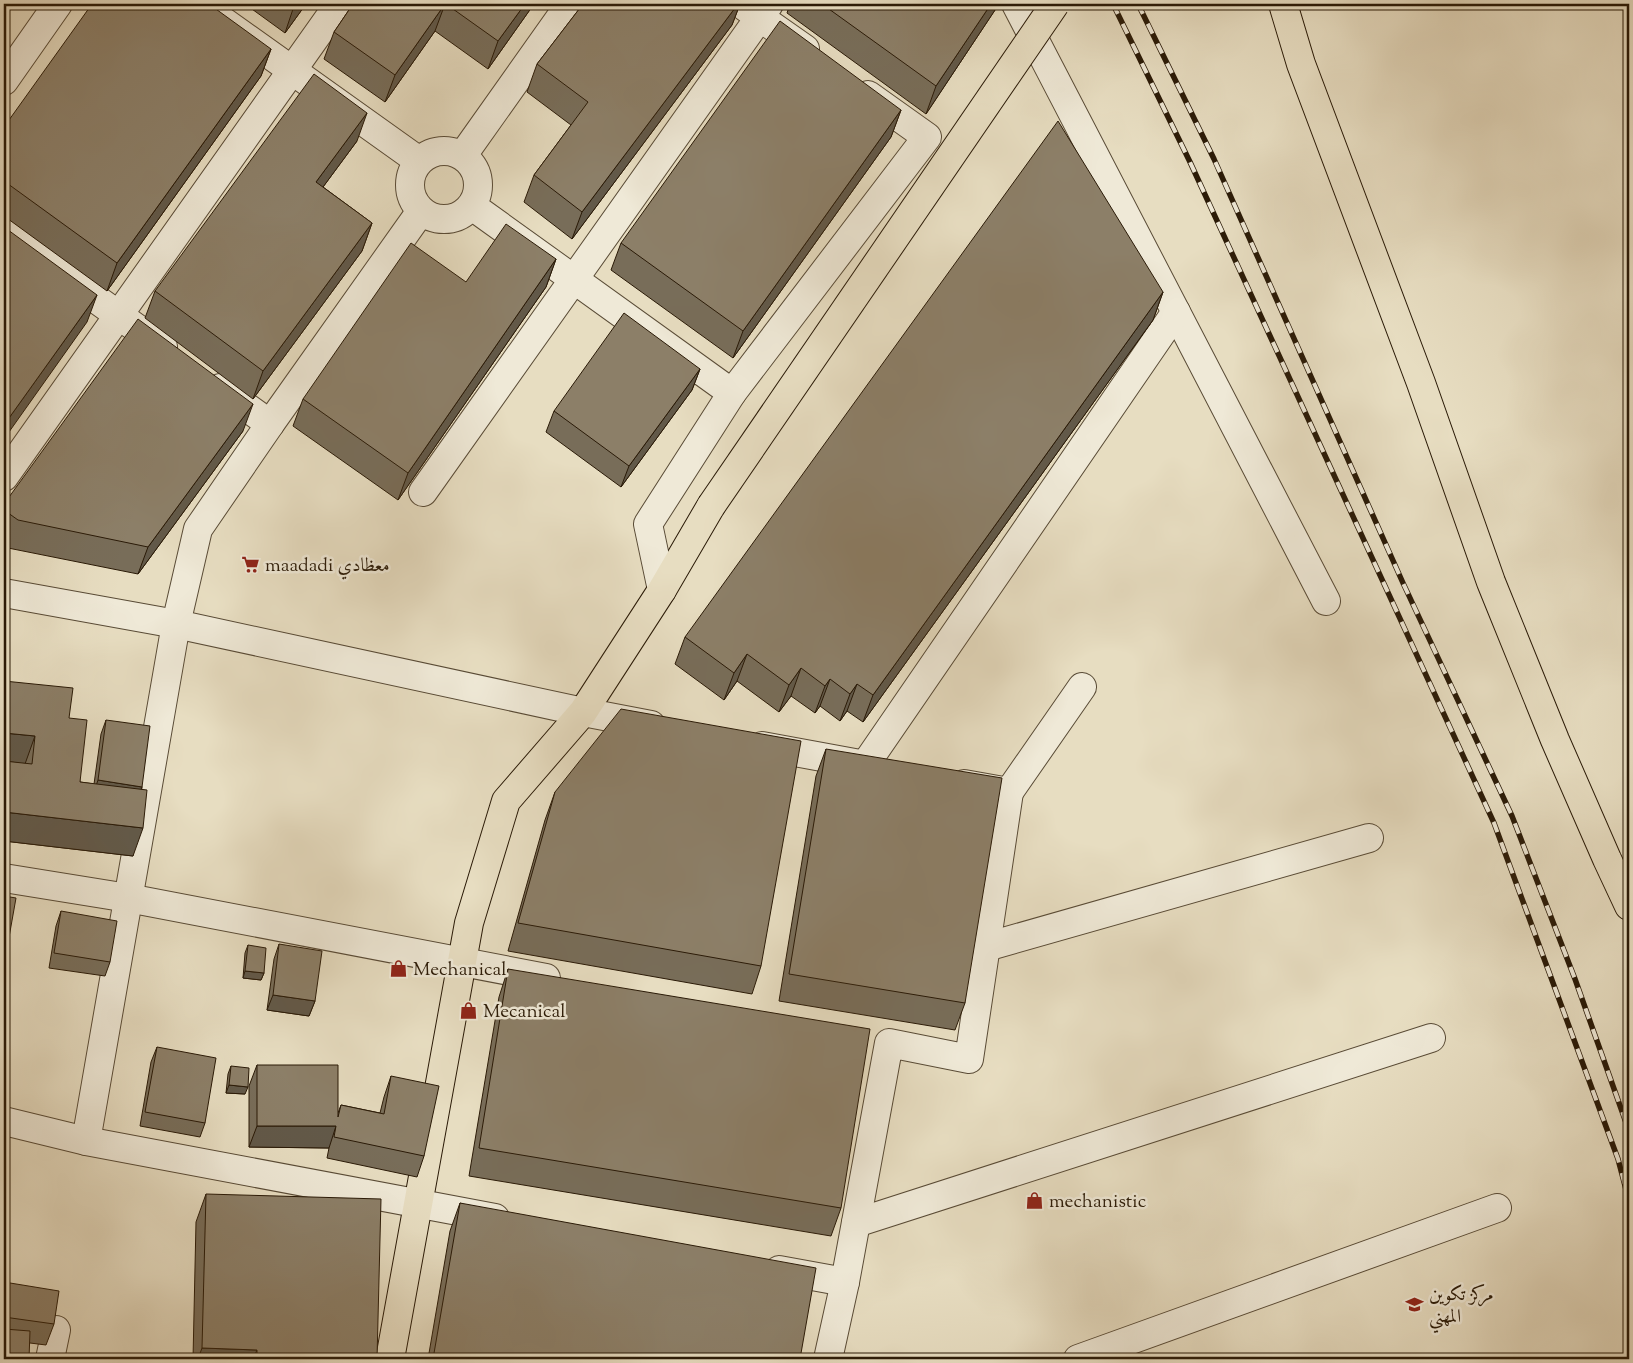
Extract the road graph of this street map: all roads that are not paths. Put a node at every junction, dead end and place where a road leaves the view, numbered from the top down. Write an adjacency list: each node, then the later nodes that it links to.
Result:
1 (58, 4): 12 (street)
2 (199, 4): 10 (street)
3 (339, 4): 10 (street)
4 (570, 4): 13 (street)
5 (1016, 4): 19 (street)
6 (1055, 4): 25 (main road, bridge)
7 (1283, 4): 40 (main road)
8 (756, 8): 9 (street); 18 (street)
9 (823, 63)
10 (292, 70): 14 (street); 20 (street)
11 (847, 80): 21 (street)
12 (4, 81)
13 (463, 155): 14 (street); 15 (street)
14 (419, 160): 16 (street)
15 (472, 206): 16 (street); 18 (street)
16 (420, 211): 22 (street)
17 (4, 233): 20 (street)
18 (573, 279): 21 (street); 24 (street)
19 (1176, 312): 27 (street); 33 (street)
20 (118, 315): 22 (street); 23 (street)
21 (732, 393): 25 (street)
22 (270, 424): 28 (street)
23 (4, 476)
24 (423, 492)
25 (662, 590): 30 (main road)
26 (4, 593): 28 (street)
27 (1326, 601)
28 (176, 624): 30 (street); 39 (street)
29 (1082, 687): 36 (street)
30 (583, 712): 31 (street); 42 (main road)
31 (670, 728)
32 (738, 741): 33 (street)
33 (865, 765): 34 (street)
34 (894, 770)
35 (942, 780): 36 (street)
36 (1009, 792): 41 (street)
37 (1369, 838): 41 (street)
38 (4, 878): 39 (street)
39 (128, 898): 42 (street); 46 (street)
40 (1629, 906)
41 (986, 947): 50 (street)
42 (463, 962): 43 (street); 47 (main road)
43 (569, 982)
44 (1431, 1038): 50 (street)
45 (4, 1121): 46 (street)
46 (86, 1141): 47 (street)
47 (418, 1204): 49 (street); 55 (main road)
48 (1496, 1208): 57 (street)
49 (515, 1221)
50 (856, 1223): 52 (street)
51 (758, 1266): 52 (street)
52 (845, 1282): 56 (street)
53 (56, 1330): 54 (street)
54 (50, 1359)
55 (390, 1359)
56 (828, 1359)
57 (1078, 1359)

